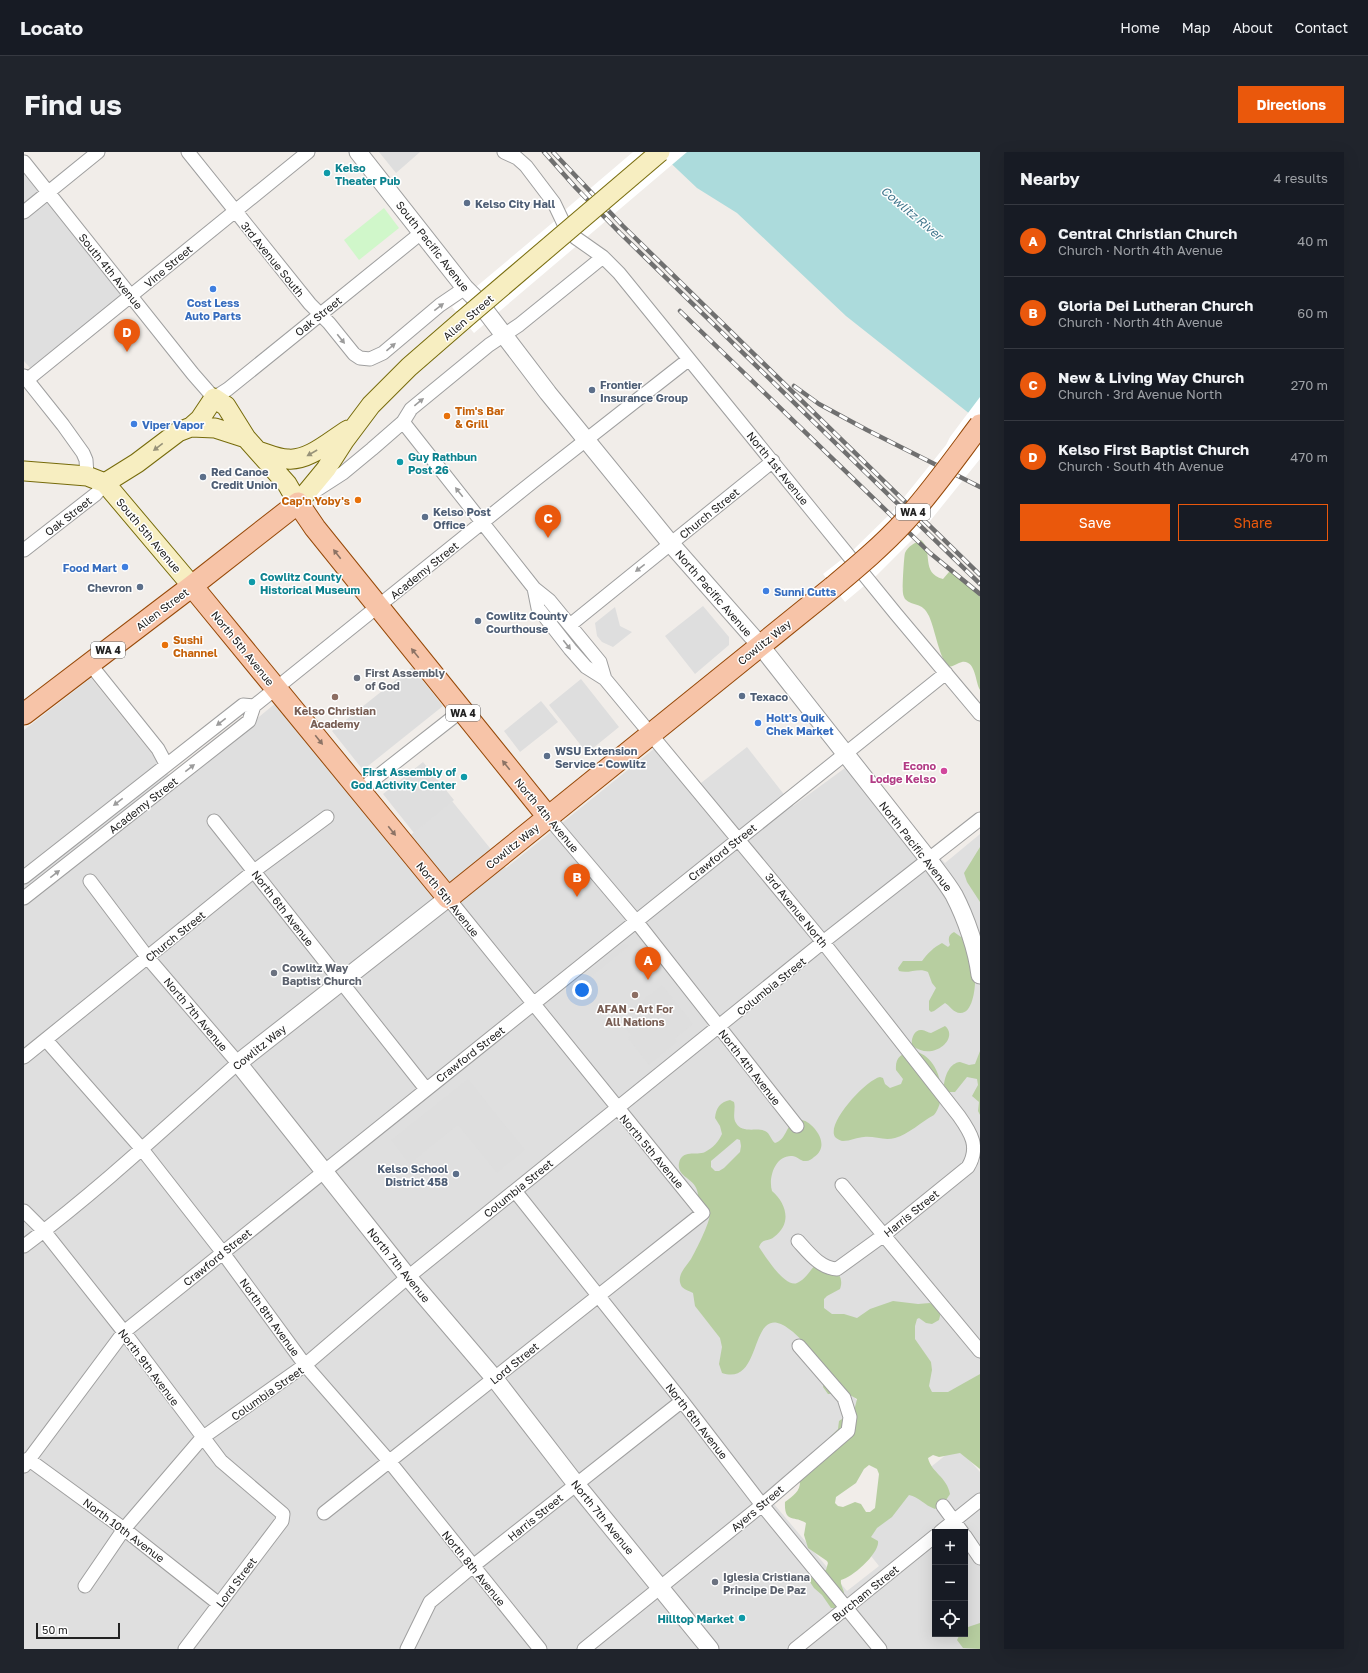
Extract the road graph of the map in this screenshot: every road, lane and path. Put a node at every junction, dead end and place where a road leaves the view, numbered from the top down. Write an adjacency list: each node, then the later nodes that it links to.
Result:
1 (98, 152): 8 (street)
2 (188, 152): 10 (street, 3rd Avenue South)
3 (308, 152): 10 (street, Vine Street)
4 (358, 152): 11 (street, South Pacific Avenue)
5 (504, 152): 12 (street, North 1st Avenue)
6 (660, 152): 22 (main road, Allen Street, bridge)
7 (24, 162): 8 (street, South 4th Avenue)
8 (48, 192): 9 (street); 14 (street, South 4th Avenue)
9 (24, 212)
10 (234, 212): 14 (street, Vine Street); 16 (street, 3rd Avenue South)
11 (422, 233): 13 (street, South Pacific Avenue); 16 (street, Oak Street)
12 (603, 257): 17 (street, Allen Street); 18 (street, North 1st Avenue)
13 (466, 288): 15 (street, South Pacific Avenue); 16 (street, 3rd Avenue South, one-way to 13)
14 (131, 297): 19 (street, Vine Street); 20 (street, South 4th Avenue)
15 (478, 301): 17 (street, North Pacific Avenue)
16 (320, 315): 20 (street, Oak Street)
17 (504, 336): 21 (street, Allen Street, one-way to 17); 25 (street, North Pacific Avenue)
18 (688, 360): 25 (street, Academy Street); 27 (street, North 1st Avenue)
19 (26, 378): 29 (street)
20 (214, 398): 24 (main road); 26 (main road)
21 (403, 422): 31 (street, Allen Street); 32 (street, 3rd Avenue North, one-way to 21)
22 (356, 424): 26 (main road, one-way to 26); 31 (main road, Allen Street)
23 (980, 425): 39 (main road, Cowlitz Way / WA 4, bridge)
24 (191, 427): 26 (main road, Oak Street); 30 (main road, Oak Street, one-way to 30)
25 (587, 440): 32 (street, Academy Street); 33 (street, North Pacific Avenue)
26 (252, 444): 31 (main road)
27 (773, 461): 33 (street, Church Street); 41 (street, North 1st Avenue)
28 (24, 471): 29 (main road)
29 (87, 476): 30 (main road)
30 (105, 483): 34 (street, Oak Street); 35 (main road, South 5th Avenue)
31 (298, 503): 35 (main road, Allen Street / WA 4); 37 (main road, North 4th Avenue / WA 4, one-way to 31)
32 (483, 522): 36 (street, 3rd Avenue North); 37 (street, Academy Street)
33 (671, 544): 38 (street, Church Street, one-way to 38); 39 (street, North Pacific Avenue)
34 (24, 550)
35 (192, 586): 40 (main road, Allen Street / WA 4); 43 (main road, North 5th Avenue)
36 (534, 588): 38 (street, 3rd Avenue North); 42 (street, 3rd Avenue North, one-way to 42)
37 (378, 607): 43 (street, Academy Street); 45 (main road, North 4th Avenue / WA 4, one-way to 37)
38 (570, 625): 42 (street, 3rd Avenue North)
39 (760, 645): 48 (main road, Cowlitz Way / WA 4); 49 (street, North Pacific Avenue)
40 (90, 664): 46 (main road, Allen Street / WA 4); 50 (street)
41 (946, 674): 47 (street, North 1st Avenue); 49 (street, Crawford Street)
42 (605, 679): 48 (street, 3rd Avenue North)
43 (276, 688): 44 (street, Academy Street); 51 (main road, North 5th Avenue, one-way to 51)
44 (254, 706): 50 (street, Academy Street, one-way to 50); 61 (street, Academy Street, one-way to 44)
45 (462, 711): 51 (street); 53 (main road, North 4th Avenue / WA 4, one-way to 45)
46 (24, 714)
47 (980, 714)
48 (652, 733): 53 (main road, Cowlitz Way / WA 4); 56 (street, 3rd Avenue North)
49 (844, 754): 56 (street, Crawford Street); 57 (street, North Pacific Avenue)
50 (166, 764): 59 (street, Academy Street, one-way to 59)
51 (359, 790): 62 (main road, North 5th Avenue, one-way to 62)
52 (327, 817): 58 (street, Church Street)
53 (548, 817): 62 (main road, Cowlitz Way / WA 4); 63 (street, North 4th Avenue)
54 (980, 819): 57 (street, Columbia Street)
55 (214, 821): 58 (street, North 6th Avenue)
56 (738, 839): 63 (street, Crawford Street); 64 (street, 3rd Avenue North)
57 (929, 860): 64 (street, Columbia Street); 66 (street, North Pacific Avenue)
58 (254, 872): 65 (street, Church Street); 67 (street, North 6th Avenue)
59 (24, 877)
60 (90, 881): 65 (street, North 7th Avenue)
61 (24, 898)
62 (448, 898): 67 (street, Cowlitz Way); 68 (street, North 5th Avenue)
63 (636, 921): 68 (street, Crawford Street); 69 (street, North 4th Avenue)
64 (823, 942): 69 (street, Columbia Street); 77 (street, 3rd Avenue North)
65 (148, 958): 70 (street, Church Street); 72 (street, North 7th Avenue)
66 (980, 975)
67 (341, 982): 72 (street, Cowlitz Way); 73 (street, North 6th Avenue)
68 (533, 1004): 73 (street, Crawford Street); 74 (street, North 5th Avenue)
69 (720, 1027): 74 (street, Columbia Street); 75 (street, North 4th Avenue)
70 (46, 1040): 71 (street, Church Street); 76 (street, North 8th Avenue)
71 (24, 1057)
72 (238, 1063): 76 (street, Cowlitz Way); 78 (street, North 7th Avenue)
73 (426, 1089): 78 (street, Crawford Street)
74 (617, 1108): 80 (street, Columbia Street); 82 (street, North 5th Avenue)
75 (797, 1126)
76 (141, 1148): 83 (street, Cowlitz Way); 87 (street, North 8th Avenue)
77 (976, 1151): 84 (street, Harris Street)
78 (324, 1172): 87 (street, Crawford Street); 88 (street, North 7th Avenue)
79 (842, 1185): 84 (street)
80 (515, 1191): 88 (street, Columbia Street); 89 (street, North 6th Avenue)
81 (24, 1211): 83 (street, North 9th Avenue)
82 (703, 1213): 89 (street, Lord Street)
83 (44, 1231): 86 (street, Cowlitz Way); 90 (street, North 9th Avenue)
84 (884, 1235): 85 (street, Harris Street); 92 (street)
85 (798, 1241)
86 (24, 1246)
87 (223, 1253): 90 (street, Crawford Street); 93 (street, North 8th Avenue)
88 (408, 1277): 93 (street, Columbia Street); 94 (street, North 7th Avenue)
89 (598, 1296): 94 (street, Lord Street); 95 (street, North 6th Avenue)
90 (124, 1332): 96 (street, North 9th Avenue); 98 (street, Crawford Street)
91 (799, 1346): 101 (street, Ayers Street)
92 (980, 1351)
93 (305, 1365): 96 (street, Columbia Street); 97 (street, North 8th Avenue)
94 (495, 1379): 97 (street, Lord Street); 99 (street, North 7th Avenue)
95 (682, 1401): 99 (street, Harris Street); 101 (street, North 6th Avenue)
96 (202, 1438): 104 (street, North 9th Avenue); 106 (street, Columbia Street)
97 (389, 1461): 103 (street, Lord Street); 112 (street, North 8th Avenue)
98 (26, 1463): 106 (street, North 10th Avenue)
99 (576, 1484): 112 (street, Harris Street); 114 (street, North 7th Avenue)
100 (980, 1500): 105 (street)
101 (762, 1505): 114 (street, Ayers Street); 116 (street, North 6th Avenue)
102 (944, 1506): 105 (street)
103 (324, 1513)
104 (283, 1514): 115 (street, Lord Street)
105 (954, 1521): 107 (street); 108 (street)
106 (124, 1529): 113 (street, Columbia Street); 115 (street, North 10th Avenue)
107 (944, 1529)
108 (960, 1529)
109 (932, 1538): 116 (street, Burcham Street)
110 (968, 1540): 111 (street)
111 (980, 1558)
112 (472, 1566): 118 (street, Harris Street); 119 (street, North 8th Avenue)
113 (85, 1586)
114 (660, 1587): 120 (street, Ayers Street); 121 (street, North 7th Avenue)
115 (219, 1604): 117 (street, Lord Street)
116 (847, 1607): 122 (street, Burcham Street); 123 (street, North 6th Avenue)
117 (185, 1649)
118 (407, 1649)
119 (540, 1649)
120 (584, 1649)
121 (710, 1649)
122 (795, 1649)
123 (880, 1649)

